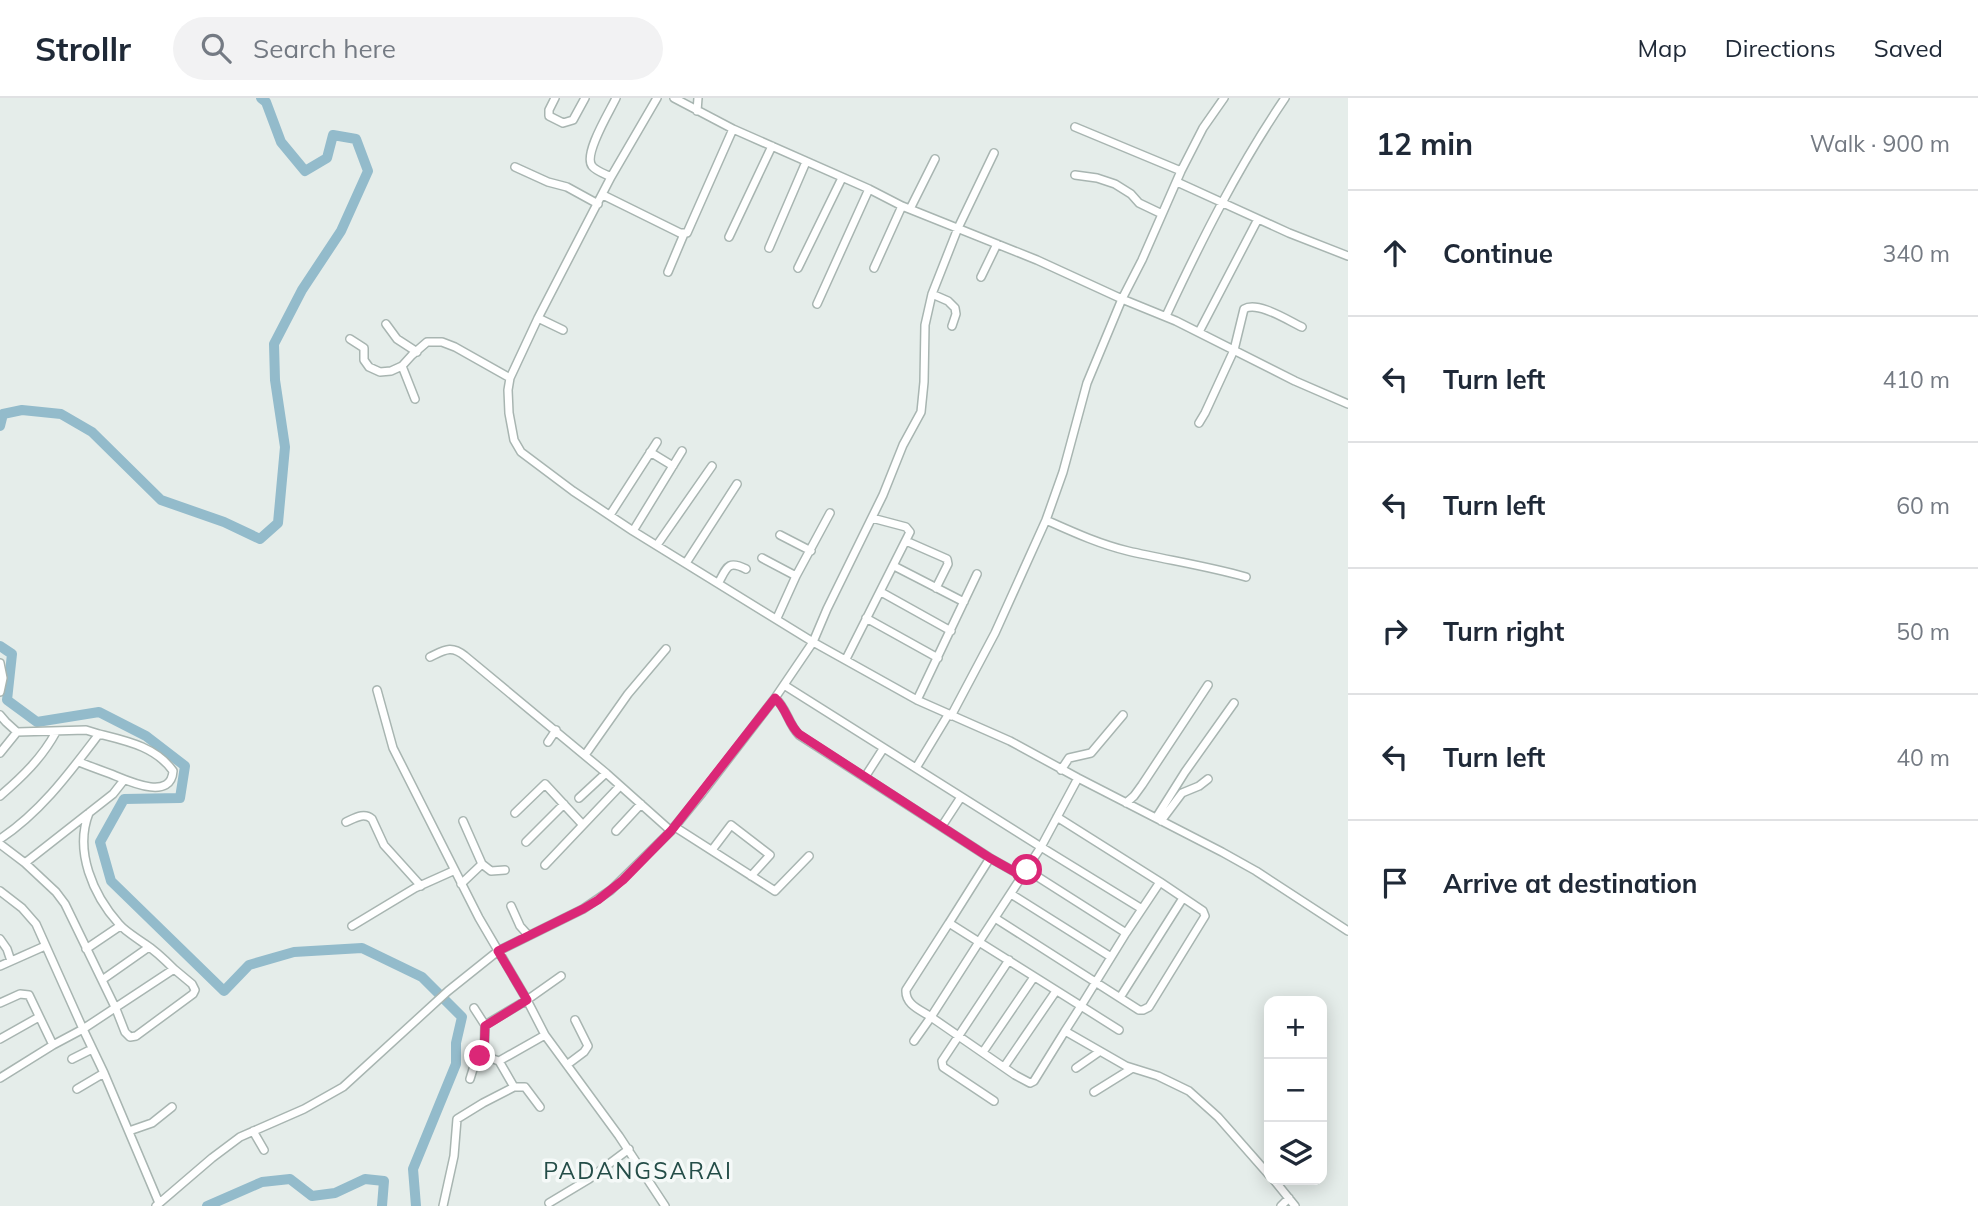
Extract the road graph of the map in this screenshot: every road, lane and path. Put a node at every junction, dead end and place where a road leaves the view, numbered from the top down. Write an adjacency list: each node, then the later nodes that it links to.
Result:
1 (555, 98): 2 (street)
2 (585, 98)
3 (616, 98): 19 (street)
4 (657, 98): 19 (street)
5 (674, 98): 9 (street)
6 (698, 98): 9 (street)
7 (1224, 98): 17 (street)
8 (1285, 98): 24 (street)
9 (697, 111): 11 (street)
10 (1075, 127): 17 (street)
11 (733, 130): 12 (street); 30 (street)
12 (772, 146): 15 (street); 31 (street)
13 (994, 153): 29 (street)
14 (935, 159): 26 (street)
15 (806, 162): 20 (street); 33 (street)
16 (515, 167): 25 (street)
17 (1181, 171): 21 (street)
18 (1075, 175): 27 (street)
19 (611, 177): 23 (street)
20 (842, 178): 22 (street); 35 (street)
21 (1177, 182): 24 (street); 27 (street)
22 (869, 189): 26 (street); 41 (street)
23 (603, 195): 25 (street); 30 (street)
24 (1223, 203): 28 (street); 42 (street)
25 (597, 204): 43 (street)
26 (906, 207): 29 (street); 36 (street)
27 (1162, 214): 40 (street)
28 (1258, 219): 34 (street); 48 (street)
29 (958, 228): 32 (street); 39 (street)
30 (684, 234): 37 (street)
31 (729, 237)
32 (997, 244): 38 (street); 40 (street)
33 (769, 248)
34 (1348, 256)
35 (798, 268)
36 (874, 268)
37 (668, 272)
38 (981, 277)
39 (932, 294): 45 (street); 65 (street)
40 (1122, 299): 42 (street); 66 (street)
41 (817, 304)
42 (1166, 316): 48 (street)
43 (538, 318): 47 (street); 53 (street)
44 (386, 324): 51 (street)
45 (952, 326)
46 (1302, 327): 50 (street)
47 (563, 330)
48 (1199, 332): 50 (street)
49 (350, 339): 52 (street)
50 (1234, 351): 55 (street); 56 (street)
51 (417, 352): 52 (street); 53 (street)
52 (402, 366): 54 (street)
53 (510, 379): 64 (street)
54 (415, 399)
55 (1348, 404)
56 (1199, 423)
57 (657, 442): 59 (street)
58 (682, 451): 60 (street)
59 (650, 452): 60 (street); 64 (street)
60 (673, 466): 67 (street)
61 (712, 466): 70 (street)
62 (737, 484): 73 (street)
63 (830, 513): 71 (street)
64 (610, 515): 67 (street)
65 (872, 518): 69 (street); 86 (street)
66 (1046, 520): 78 (street); 100 (street)
67 (633, 531): 70 (street)
68 (780, 535): 71 (street)
69 (906, 541): 74 (street); 80 (street)
70 (657, 545): 73 (street)
71 (811, 551): 77 (street)
72 (762, 558): 77 (street)
73 (686, 563): 79 (street)
74 (894, 566): 80 (street); 81 (street)
75 (746, 569): 79 (street)
76 (977, 574): 82 (street)
77 (796, 576): 83 (street)
78 (1246, 577)
79 (719, 582): 83 (street)
80 (936, 588): 82 (street)
81 (881, 592): 84 (street); 85 (street)
82 (964, 602): 85 (street)
83 (777, 618): 86 (street)
84 (866, 618): 89 (street); 90 (street)
85 (951, 631): 89 (street)
86 (814, 642): 90 (street); 92 (street)
87 (666, 649): 109 (street)
88 (430, 657): 102 (street)
89 (938, 658): 97 (street)
90 (846, 659): 97 (street)
91 (0, 663): 95 (street)
92 (784, 685): 96 (street); 107 (street)
93 (1208, 685): 122 (street)
94 (377, 690): 145 (street)
95 (0, 692)
96 (775, 698): 114 (street); 133 (street)
97 (917, 700): 100 (street)
98 (1234, 703): 128 (street)
99 (0, 715): 103 (street)
100 (949, 715): 111 (street); 112 (street)
101 (1123, 715): 112 (street)
102 (556, 730): 106 (street); 109 (street)
103 (18, 732): 104 (street); 108 (street)
104 (56, 732): 105 (street); 119 (street)
105 (99, 734): 110 (street); 117 (street)
106 (548, 742)
107 (883, 749): 111 (street); 114 (street)
108 (0, 752)
109 (585, 755): 113 (street)
110 (79, 762): 117 (street); 135 (street)
111 (916, 768): 121 (street)
112 (1061, 770): 115 (street)
113 (606, 773): 118 (street); 120 (street)
114 (865, 777): 132 (street)
115 (1078, 778): 122 (street); 127 (street)
116 (1208, 779): 128 (street)
117 (124, 780): 125 (street)
118 (621, 786): 124 (street); 131 (street)
119 (0, 796)
120 (579, 797)
121 (961, 797): 132 (street); 137 (street)
122 (1126, 803): 128 (street)
123 (564, 804): 126 (street); 131 (street); 136 (street)
124 (641, 804): 133 (street); 134 (street)
125 (89, 813): 141 (street); 158 (street)
126 (515, 813)
127 (1057, 817): 137 (street); 148 (street)
128 (1158, 819): 160 (street)
129 (463, 821): 142 (street)
130 (346, 822): 150 (street)
131 (583, 825): 143 (street)
132 (942, 826): 140 (street)
133 (673, 829): 138 (street); 162 (street)
134 (616, 831)
135 (0, 842): 141 (street)
136 (526, 842)
137 (1041, 846): 146 (street); 155 (street)
138 (712, 850): 147 (street); 147 (street)
139 (809, 856): 147 (street)
140 (990, 858): 146 (street); 157 (street)
141 (25, 863): 167 (street)
142 (482, 864): 144 (street); 149 (street)
143 (545, 864)
144 (505, 870)
145 (453, 871): 149 (street); 150 (street)
146 (1024, 873): 152 (street); 161 (street)
147 (751, 876)
148 (1160, 882): 153 (street); 155 (street)
149 (461, 884): 168 (street)
150 (421, 886): 159 (street)
151 (0, 891): 165 (street)
152 (1011, 894): 156 (street); 169 (street)
153 (1183, 898): 179 (street); 179 (street)
154 (511, 906): 162 (street)
155 (1142, 909): 161 (street)
156 (995, 918): 164 (street); 177 (street)
157 (949, 923): 164 (street); 186 (street)
158 (120, 926): 166 (street); 167 (street)
159 (352, 926)
160 (1348, 931)
161 (1126, 933): 169 (street)
162 (528, 935): 168 (street)
163 (0, 939): 171 (street)
164 (979, 942): 170 (street); 186 (street)
165 (45, 946): 171 (street); 189 (street)
166 (149, 947): 173 (street); 176 (street)
167 (86, 949): 176 (street)
168 (498, 951): 180 (street); 217 (street)
169 (1111, 957): 177 (street)
170 (1009, 960): 175 (street); 193 (street)
171 (11, 961): 172 (street)
172 (0, 966)
173 (174, 970): 184 (street); 184 (street)
174 (561, 976): 180 (street)
175 (1034, 977): 178 (street); 198 (street)
176 (102, 980): 184 (street)
177 (1097, 982): 179 (street); 182 (street)
178 (1056, 991): 182 (street); 204 (street)
179 (1121, 996)
180 (527, 1000): 188 (street); 192 (street)
181 (0, 1003): 185 (street)
182 (1081, 1006): 190 (street); 191 (street)
183 (474, 1008): 188 (street)
184 (116, 1009): 189 (street)
185 (39, 1017): 194 (street); 196 (street)
186 (931, 1017): 193 (street); 195 (street)
187 (575, 1020): 203 (street)
188 (485, 1026): 200 (street)
189 (83, 1030): 196 (street); 197 (street)
190 (1119, 1030)
191 (1065, 1031): 199 (street); 204 (street)
192 (545, 1035): 202 (street); 203 (street)
193 (958, 1037): 198 (street); 213 (street)
194 (0, 1040)
195 (914, 1041)
196 (53, 1045): 208 (street)
197 (92, 1049): 201 (street); 207 (street)
198 (983, 1052): 204 (street)
199 (1099, 1052): 205 (street); 206 (street)
200 (484, 1056): 202 (street); 209 (street)
201 (72, 1059)
202 (499, 1061): 210 (street)
203 (568, 1064): 218 (street)
204 (1004, 1067)
205 (1076, 1068)
206 (1131, 1069): 212 (street); 220 (street)
207 (104, 1073): 211 (street); 216 (street)
208 (0, 1078)
209 (470, 1079)
210 (514, 1087): 215 (street); 225 (street)
211 (77, 1089)
212 (1094, 1091)
213 (994, 1101)
214 (172, 1107): 216 (street)
215 (540, 1107)
216 (129, 1131): 224 (street)
217 (253, 1131): 219 (street); 224 (street)
218 (629, 1149): 223 (street); 226 (street)
219 (264, 1150)
220 (1264, 1169)
221 (1278, 1185): 222 (street)
222 (1289, 1198): 227 (street); 228 (street)
223 (549, 1203)
224 (157, 1205)
225 (443, 1206)
226 (665, 1206)
227 (1281, 1206)
228 (1295, 1206)

